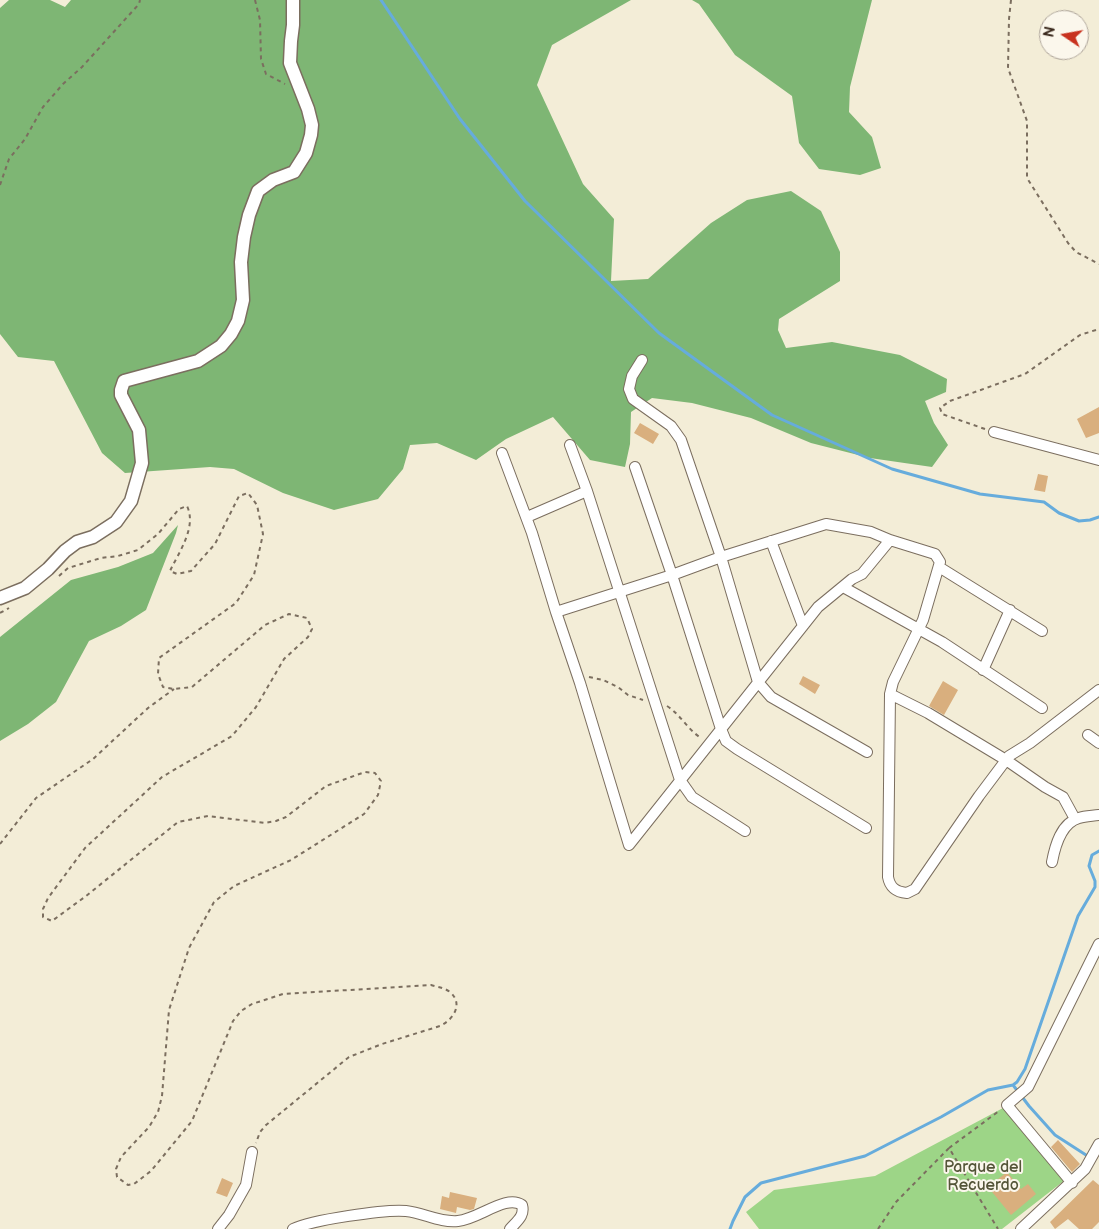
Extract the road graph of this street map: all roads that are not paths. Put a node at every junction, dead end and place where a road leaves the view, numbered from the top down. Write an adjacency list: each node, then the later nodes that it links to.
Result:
1 (293, 0): 17 (street)
2 (642, 360): 12 (street)
3 (994, 432): 6 (street)
4 (570, 445): 8 (street)
5 (502, 453): 9 (street)
6 (1099, 460)
7 (635, 467): 14 (street)
8 (587, 491): 9 (street); 16 (street)
9 (527, 517): 19 (street)
10 (890, 540): 11 (street); 13 (street); 15 (street)
11 (771, 541): 12 (street); 20 (street)
12 (721, 557): 14 (street); 24 (street)
13 (939, 567): 18 (street); 21 (street)
14 (672, 576): 16 (street); 28 (street)
15 (843, 587): 20 (street); 21 (street)
16 (621, 592): 19 (street); 33 (street)
17 (0, 598)
18 (1010, 610): 22 (street); 23 (street)
19 (556, 612): 33 (street)
20 (802, 626): 24 (street)
21 (919, 630): 23 (street); 26 (street)
22 (1042, 631)
23 (983, 670): 27 (street)
24 (758, 682): 28 (street); 31 (street)
25 (1099, 690): 32 (street)
26 (890, 694): 32 (street); 32 (street)
27 (1042, 708)
28 (721, 729): 33 (street); 36 (street)
29 (1088, 735): 30 (street)
30 (1099, 743)
31 (867, 752)
32 (1006, 760): 35 (street)
33 (680, 780): 37 (street)
34 (1099, 815): 35 (street)
35 (1075, 819): 38 (street)
36 (866, 828)
37 (745, 831)
38 (1052, 862)
39 (1099, 944): 42 (street)
40 (1099, 1144): 42 (street)
41 (252, 1152): 43 (street)
42 (1072, 1183): 46 (street)
43 (218, 1229)
44 (293, 1229): 45 (street)
45 (510, 1229)
46 (1021, 1229)

